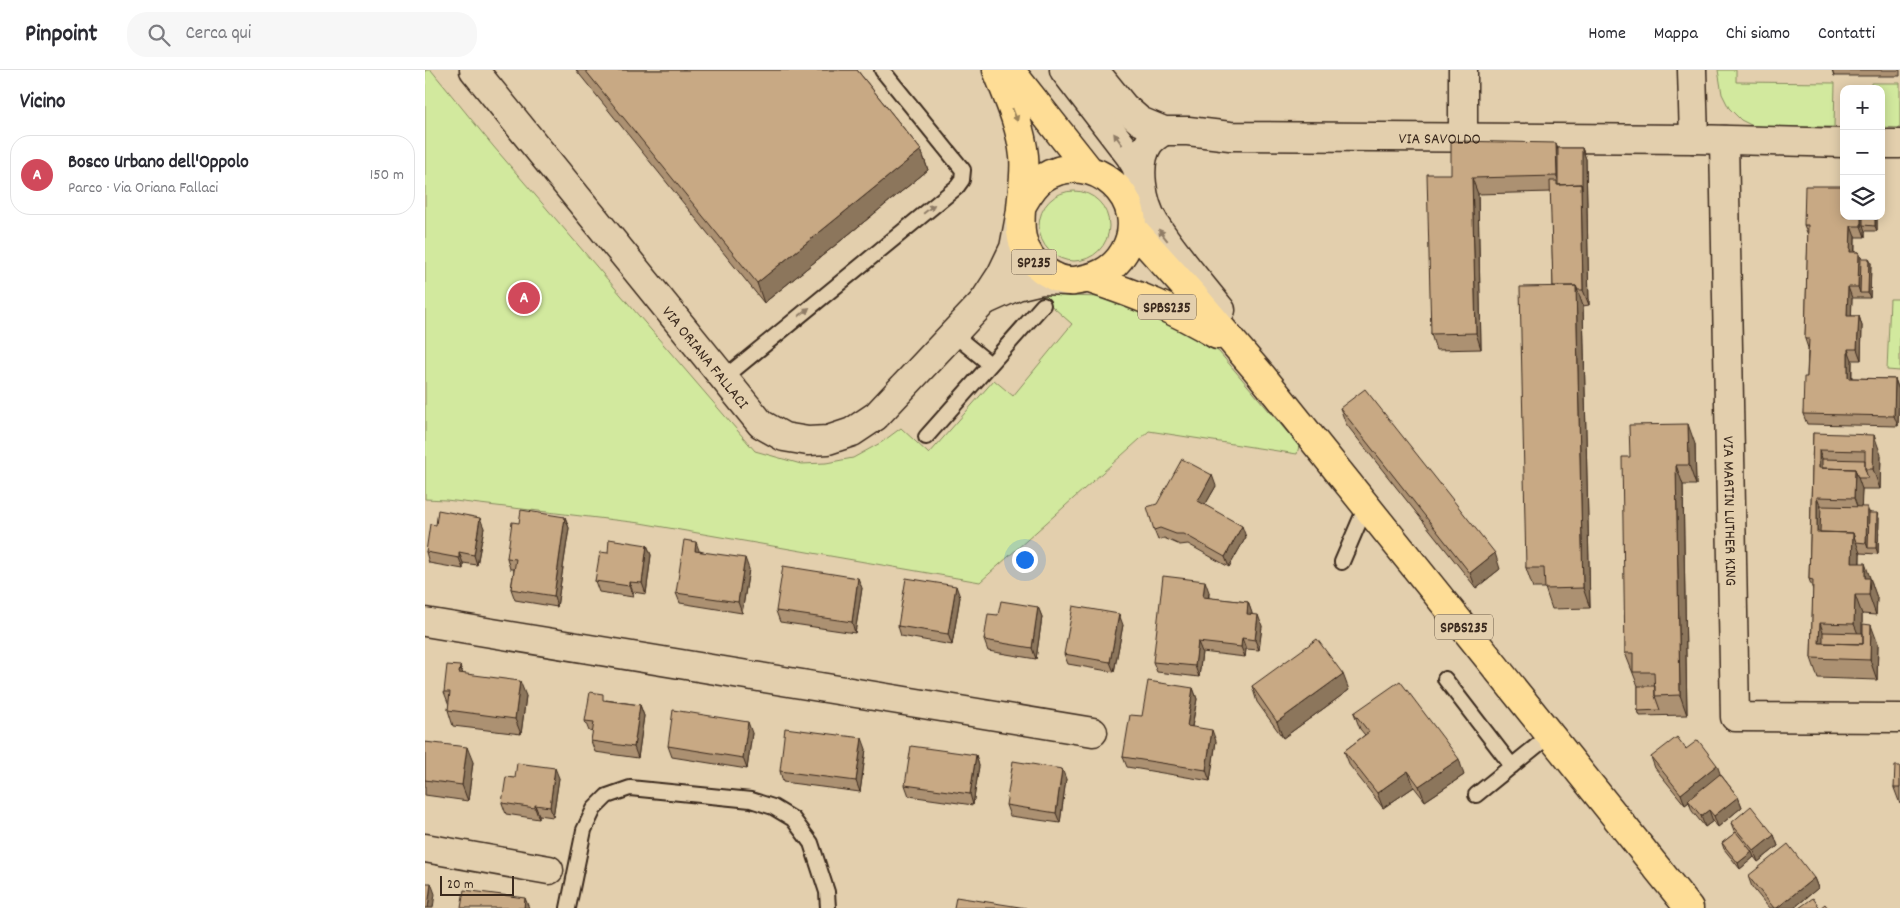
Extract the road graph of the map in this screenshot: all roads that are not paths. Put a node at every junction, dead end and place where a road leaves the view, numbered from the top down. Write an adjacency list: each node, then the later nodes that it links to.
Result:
1 (475, 70): 28 (street, VIA ORIANA FALLACI)
2 (882, 70): 28 (lane, one-way to 2)
3 (997, 70): 19 (main road, one-way to 19)
4 (1010, 70): 17 (main road)
5 (1064, 70): 18 (street, one-way to 5)
6 (1094, 70): 10 (street)
7 (1112, 70): 10 (street)
8 (1463, 70): 11 (street)
9 (1692, 70): 12 (street)
10 (1176, 131): 11 (street, VIA SAVOLDO); 18 (street)
11 (1463, 138): 12 (street, VIA SAVOLDO)
12 (1694, 138): 13 (street, VIA SAVOLDO)
13 (1724, 140): 14 (street, VIA SAVOLDO); 34 (street, VIA MARTIN LUTHER KING)
14 (1840, 143)
15 (1885, 144): 16 (street)
16 (1900, 144)
17 (1089, 170): 19 (main road); 20 (main road)
18 (1141, 181): 27 (street, one-way to 18)
19 (1021, 210): 21 (main road, SP235); 22 (street, VIA ORIANA FALLACI)
20 (1132, 228): 21 (main road); 25 (main road, SPBS235)
21 (1080, 280): 22 (street, VIA ORIANA FALLACI); 25 (main road, SPBS235)
22 (984, 302): 24 (street, VIA ORIANA FALLACI)
23 (1043, 305): 26 (lane)
24 (953, 334): 26 (lane); 28 (street, VIA ORIANA FALLACI)
25 (1238, 347): 27 (main road, SPBS235)
26 (990, 364): 29 (lane)
27 (1261, 375): 30 (main road, SPBS235)
28 (724, 378)
29 (926, 437)
30 (1366, 506): 31 (lane); 36 (main road, SPBS235)
31 (1342, 562)
32 (425, 622): 35 (street)
33 (1445, 680): 37 (lane)
34 (1900, 718)
35 (1093, 732)
36 (1550, 735): 37 (lane); 43 (main road, SPBS235)
37 (1512, 766): 38 (lane)
38 (1476, 795)
39 (425, 848): 40 (street)
40 (549, 870)
41 (568, 908): 42 (lane)
42 (829, 908)
43 (1689, 908)

